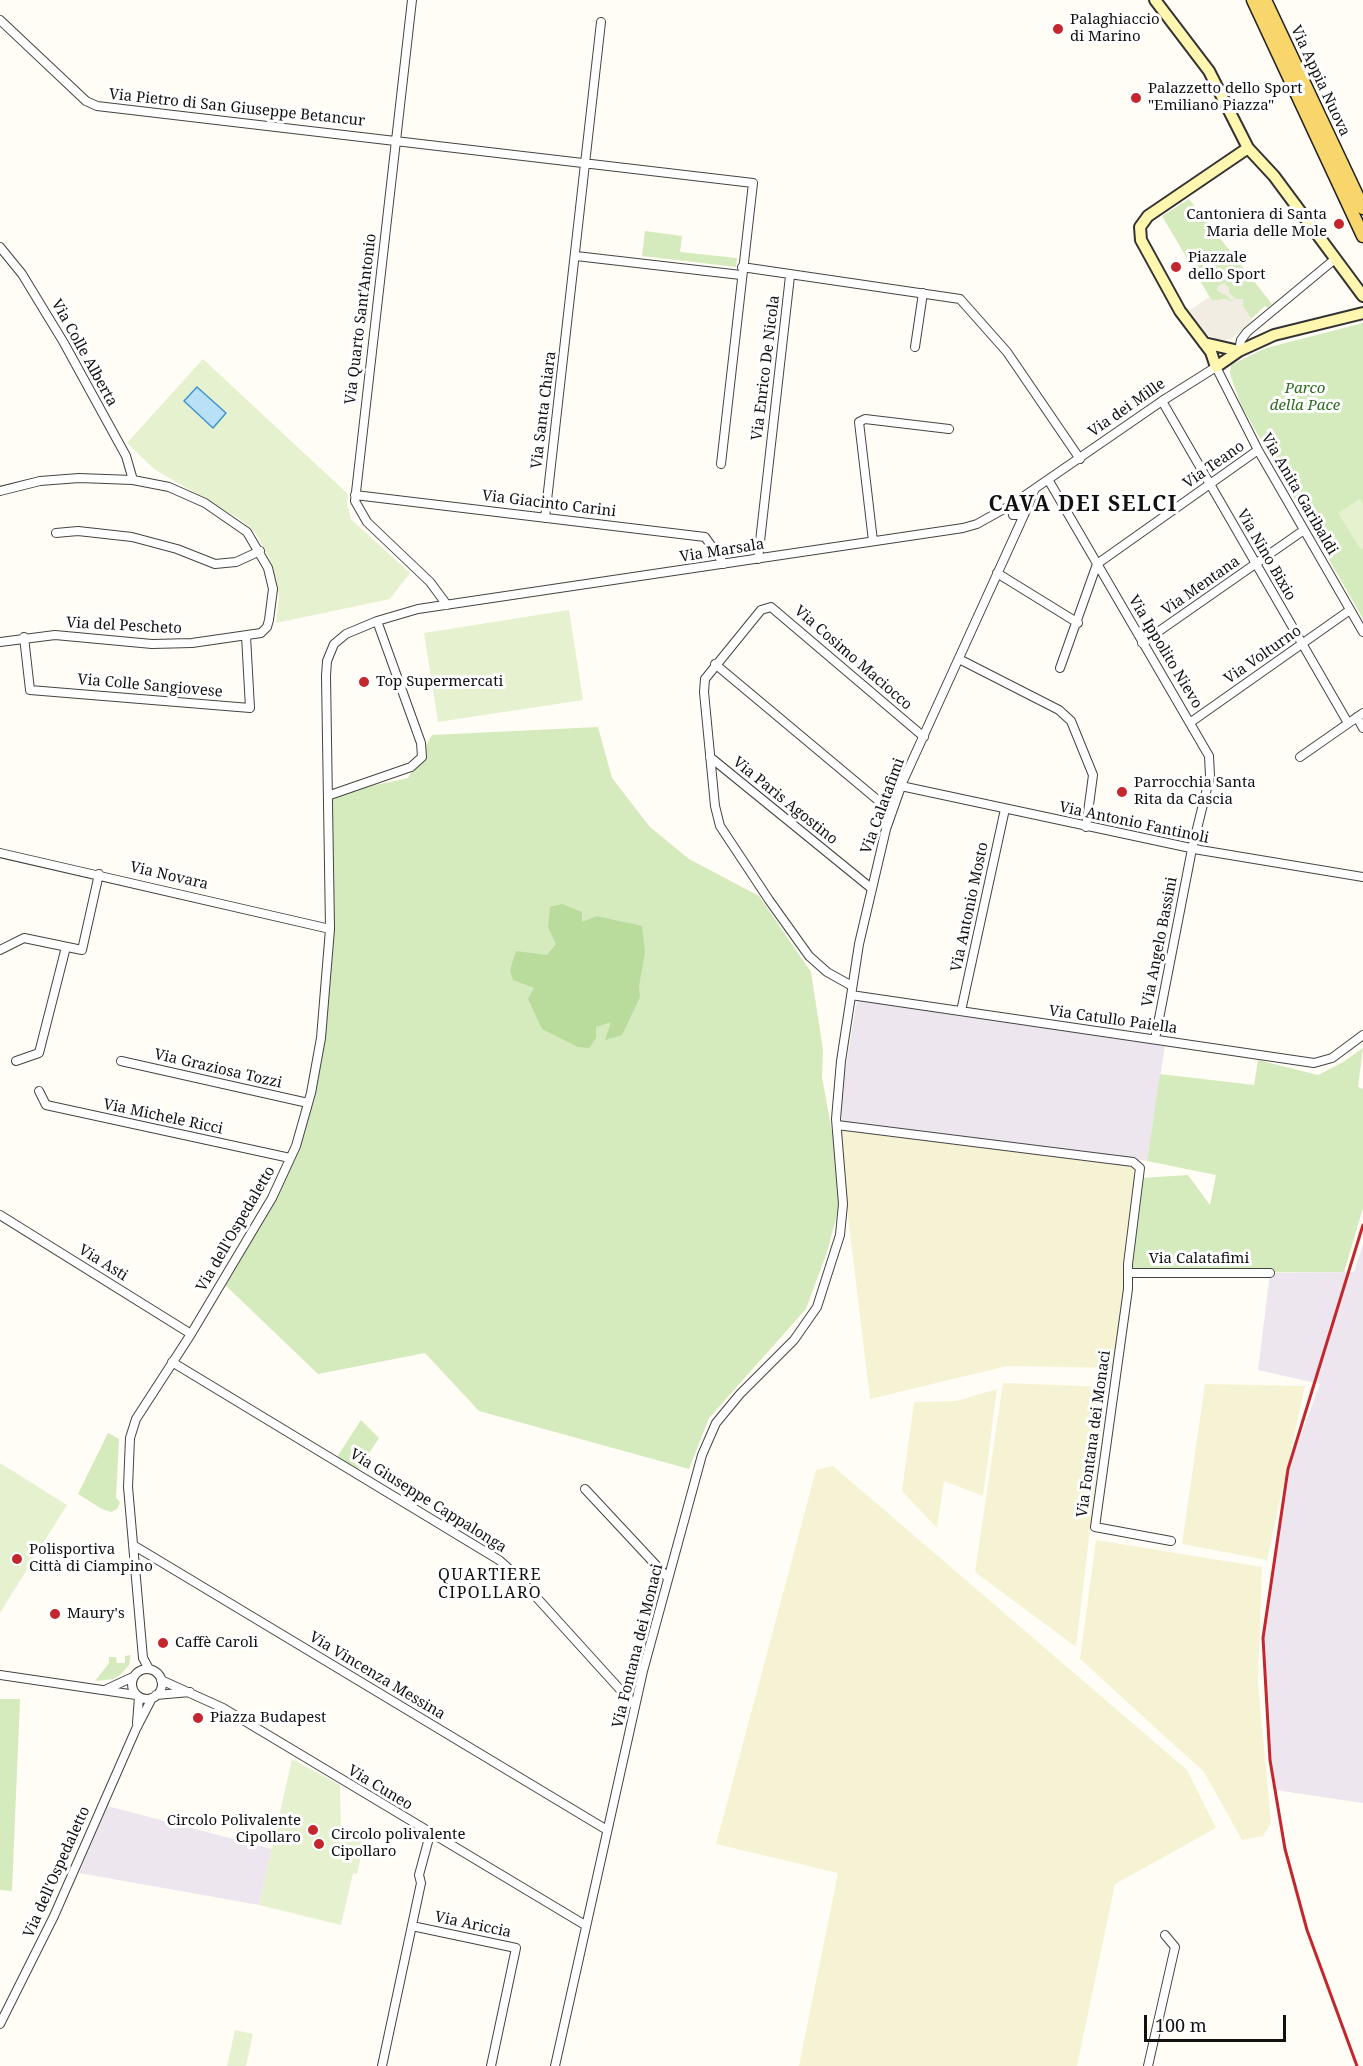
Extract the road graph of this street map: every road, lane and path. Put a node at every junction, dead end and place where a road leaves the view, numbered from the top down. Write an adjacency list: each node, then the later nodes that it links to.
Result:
1 (412, 0): 7 (street, Via Quarto Sant'Antonio)
2 (1155, 0): 8 (street)
3 (1253, 0): 11 (main road, Via Appia Nuova)
4 (1265, 0): 10 (main road, Via Appia Nuova)
5 (0, 20): 7 (street, Via Pietro di San Giuseppe Betancur)
6 (600, 22): 9 (street, Via Santa Chiara)
7 (395, 140): 9 (street, Via Pietro di San Giuseppe Betancur); 34 (street, Via Quarto Sant'Antonio)
8 (1248, 148): 14 (street); 20 (street)
9 (587, 163): 13 (street, Via Santa Chiara); 15 (street, Via Pietro di San Giuseppe Betancur)
10 (1363, 208)
11 (1363, 236)
12 (0, 247): 29 (street, Via Colle Alberta)
13 (576, 255): 15 (street); 39 (street, Via Santa Chiara)
14 (1335, 260): 18 (street); 22 (street, Via dei Mille)
15 (742, 271): 16 (street); 28 (street)
16 (790, 276): 17 (street, Via Enrico De Nicola); 44 (street, Via Enrico De Nicola)
17 (923, 293): 21 (street); 27 (street, Via Enrico De Nicola)
18 (1363, 296)
19 (1363, 313): 22 (street, Via dei Mille)
20 (1204, 342): 22 (street); 23 (street)
21 (915, 347)
22 (1239, 351): 23 (street, Via dei Mille)
23 (1216, 367): 24 (street, Via dei Mille); 26 (street, Via Anita Garibaldi)
24 (1162, 401): 27 (street, Via dei Mille); 31 (street, Via Nino Bixio)
25 (949, 429): 42 (street)
26 (1258, 450): 31 (street, Via Teano); 40 (street, Via Anita Garibaldi)
27 (1080, 459): 30 (street, Via dei Mille)
28 (721, 464)
29 (132, 480): 32 (street); 43 (street)
30 (1049, 481): 33 (street, Via dei Mille); 46 (street, Via Ippolito Nievo)
31 (1209, 484): 46 (street, Via Teano); 47 (street, Via Nino Bixio)
32 (0, 491)
33 (1034, 491): 35 (street, Via dei Mille); 38 (street)
34 (355, 495): 39 (street, Via Giacinto Carini); 49 (street)
35 (1011, 505): 36 (street, Via Marsala); 37 (street)
36 (998, 513): 37 (street); 42 (street, Via Marsala)
37 (1013, 515): 38 (street)
38 (1024, 515): 48 (street, Via Calatafimi)
39 (545, 518): 45 (street, Via Giacinto Carini)
40 (1305, 530): 47 (street, Via Mentana); 50 (street, Via Anita Garibaldi)
41 (56, 533): 43 (street)
42 (873, 541): 44 (street, Via Marsala)
43 (260, 551): 54 (street)
44 (758, 559): 45 (street, Via Marsala)
45 (724, 564): 49 (street, Via Marsala)
46 (1097, 564): 52 (street); 57 (street, Via Ippolito Nievo)
47 (1255, 564): 57 (street, Via Mentana); 58 (street, Via Nino Bixio)
48 (998, 573): 52 (street); 59 (street, Via Calatafimi)
49 (447, 605): 51 (street, Via dell'Ospedaletto)
50 (1350, 610): 53 (street, Via Anita Garibaldi); 58 (street, Via Volturno)
51 (377, 621): 70 (street, Via dell'Ospedaletto); 70 (street)
52 (1078, 623): 61 (street)
53 (1363, 632)
54 (246, 636): 55 (street, Via del Pescheto); 55 (street, Via Colle Sangiovese)
55 (24, 637): 56 (street, Via del Pescheto)
56 (0, 642)
57 (1142, 643): 63 (street, Via Ippolito Nievo)
58 (1302, 644): 63 (street, Via Volturno); 64 (street, Via Nino Bixio)
59 (960, 659): 66 (street, Via Calatafimi); 73 (street)
60 (715, 664): 66 (street, Via Cosimo Maciocco); 67 (street, Via Catullo Paiella); 72 (street)
61 (1060, 668)
62 (1360, 715): 64 (street); 65 (street)
63 (1191, 722): 74 (street, Via Ippolito Nievo)
64 (1348, 723): 68 (street)
65 (1363, 728)
66 (924, 737): 69 (street, Via Calatafimi)
67 (710, 757): 78 (street, Via Paris Agostino); 82 (street, Via Catullo Paiella)
68 (1300, 757)
69 (901, 786): 71 (street, Via Antonio Fantinoli); 72 (street, Via Calatafimi)
70 (330, 795): 79 (street, Via dell'Ospedaletto)
71 (1005, 809): 73 (street, Via Antonio Fantinoli); 83 (street, Via Antonio Mosto)
72 (892, 812): 78 (street, Via Calatafimi)
73 (1086, 827): 74 (street, Via Antonio Fantinoli)
74 (1192, 849): 77 (street, Via Antonio Fantinoli); 85 (street, Via Angelo Bassini)
75 (0, 853): 76 (street, Via Novara)
76 (99, 874): 79 (street, Via Novara); 80 (street)
77 (1363, 877)
78 (871, 888): 82 (street, Via Calatafimi)
79 (330, 929): 89 (street, Via dell'Ospedaletto)
80 (66, 947): 81 (street); 87 (street)
81 (0, 950)
82 (852, 990): 83 (street, Via Catullo Paiella); 90 (street, Via Calatafimi)
83 (961, 1011): 85 (street, Via Catullo Paiella)
84 (1363, 1035): 85 (street, Via Catullo Paiella)
85 (1155, 1039)
86 (121, 1060): 89 (street, Via Graziosa Tozzi)
87 (16, 1061)
88 (39, 1091): 91 (street, Via Michele Ricci)
89 (308, 1103): 91 (street, Via dell'Ospedaletto)
90 (837, 1125): 93 (street, Via Calatafimi); 94 (street, Via Calatafimi)
91 (290, 1158): 96 (street, Via dell'Ospedaletto)
92 (0, 1215): 96 (street, Via Asti)
93 (829, 1271): 102 (street, Via Fontana dei Monaci)
94 (1128, 1273): 95 (street, Via Calatafimi); 97 (street, Via Calatafimi)
95 (1270, 1273)
96 (191, 1334): 98 (street, Via dell'Ospedaletto)
97 (1121, 1339): 100 (street, Via Fontana dei Monaci)
98 (172, 1362): 101 (street, Via dell'Ospedaletto); 112 (street, Via Giuseppe Cappalonga)
99 (585, 1489): 102 (street)
100 (1171, 1541)
101 (133, 1545): 103 (street, Via dell'Ospedaletto); 114 (street, Via Vincenza Messina)
102 (668, 1578): 112 (street, Via Fontana dei Monaci)
103 (143, 1658): 104 (street, Via dell'Ospedaletto); 106 (street)
104 (148, 1668): 106 (street); 107 (street)
105 (0, 1674): 108 (street)
106 (134, 1674): 108 (street); 110 (street)
107 (162, 1680): 109 (street, Via Cuneo); 111 (street)
108 (106, 1690): 110 (street)
109 (191, 1692): 111 (street); 116 (street, Via Cuneo)
110 (138, 1696): 111 (street); 113 (street, Via dell'Ospedaletto)
111 (154, 1697): 113 (street, Via dell'Ospedaletto)
112 (635, 1706): 114 (street, Via Fontana dei Monaci)
113 (136, 1729): 119 (street, Via dell'Ospedaletto)
114 (607, 1830): 116 (street, Via Fontana dei Monaci)
115 (429, 1838): 117 (street, Via Ariccia)
116 (585, 1925): 122 (street, Via Fontana dei Monaci)
117 (411, 1926): 120 (street, Via Ariccia); 121 (street, Via Ariccia)
118 (1165, 1935): 123 (street)
119 (0, 2024)
120 (382, 2066)
121 (491, 2066)
122 (555, 2066)
123 (1148, 2066)

